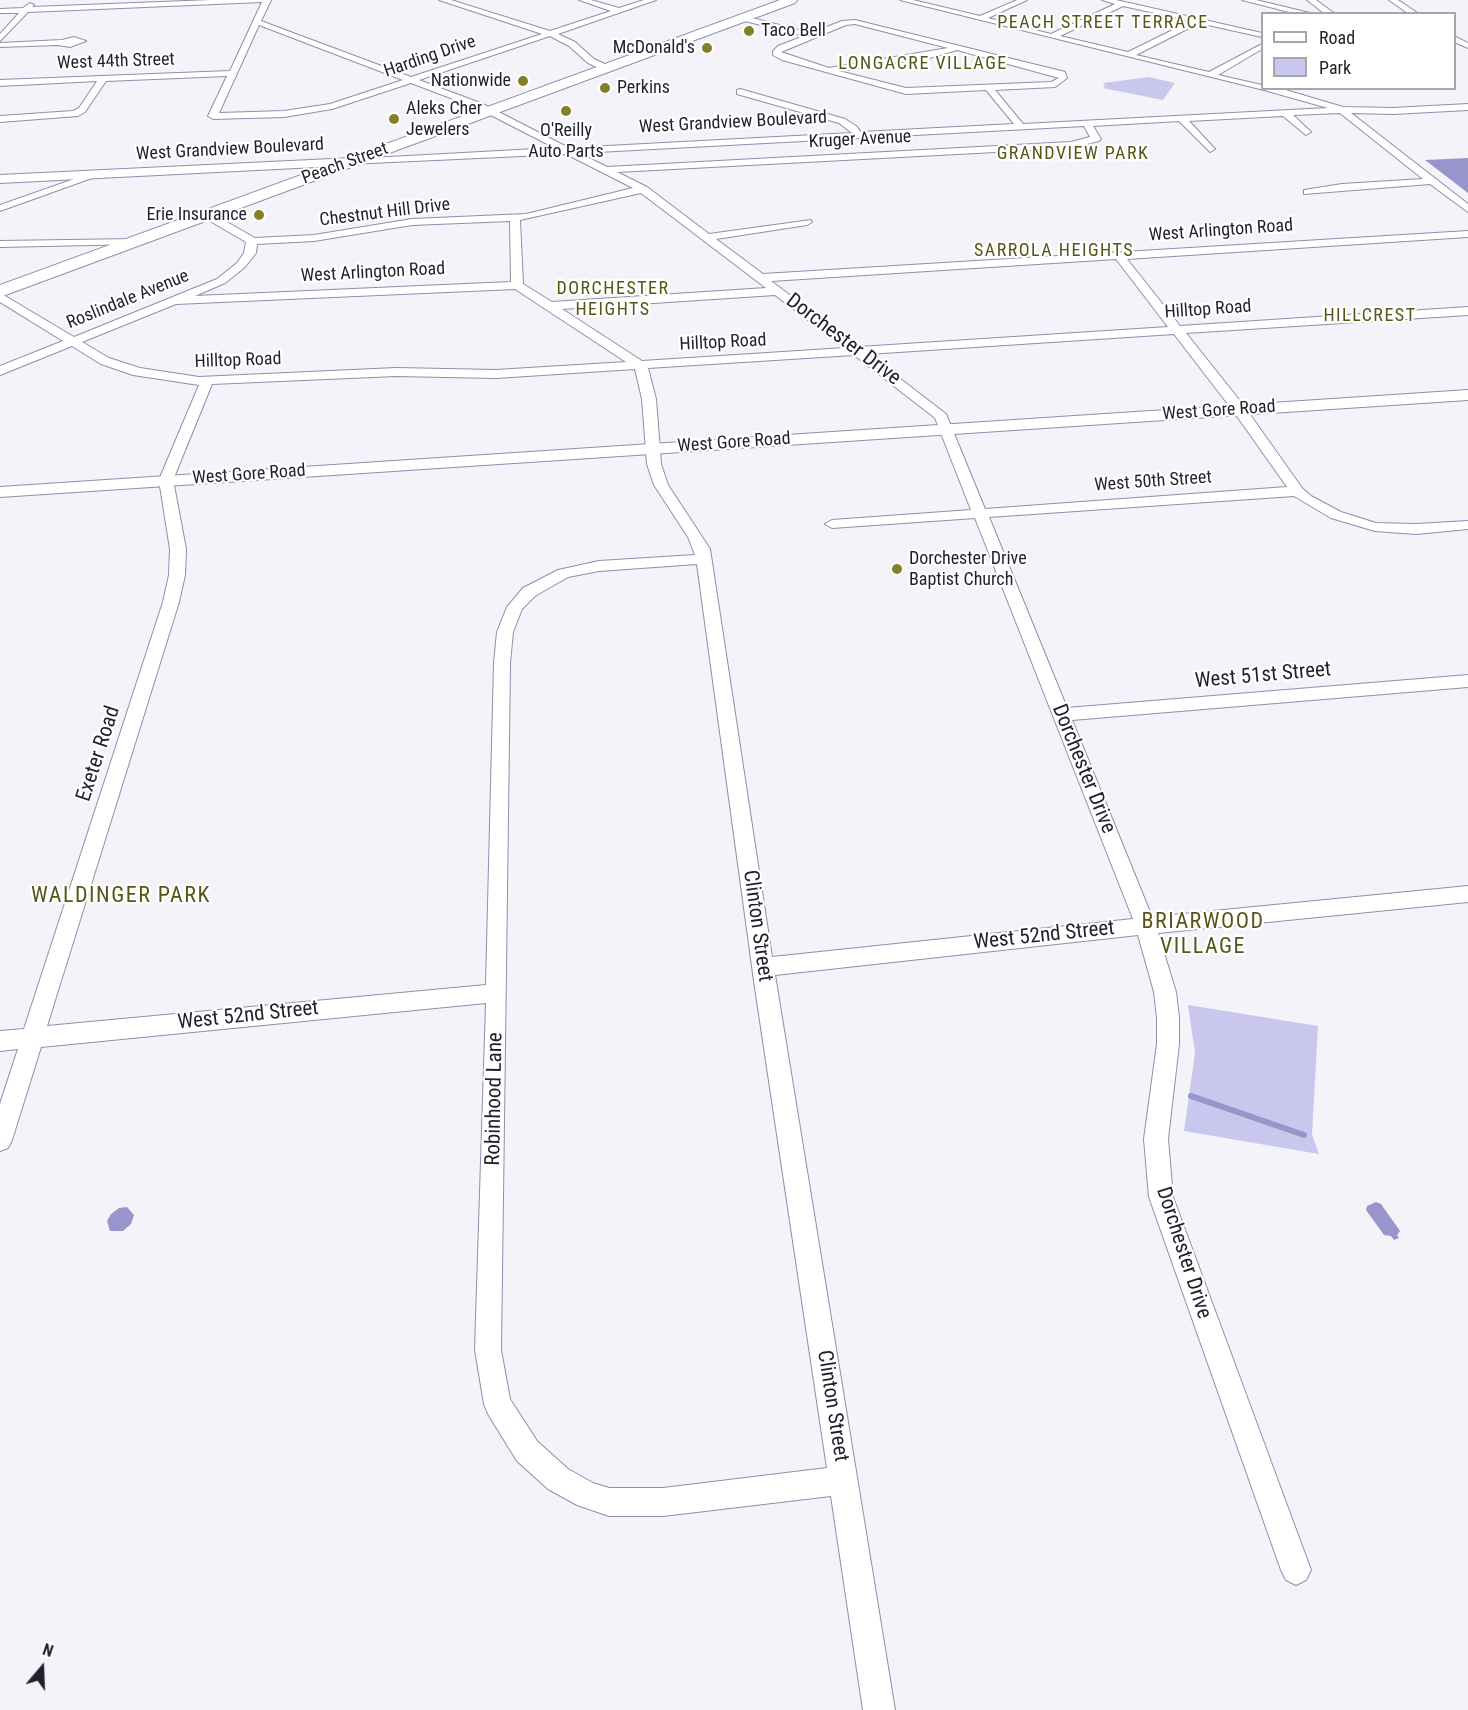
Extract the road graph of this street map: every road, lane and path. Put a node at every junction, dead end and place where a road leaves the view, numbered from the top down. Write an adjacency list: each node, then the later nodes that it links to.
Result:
1 (35, 0): 14 (street)
2 (267, 0): 14 (street); 23 (street)
3 (443, 0): 24 (street)
4 (583, 0): 15 (street)
5 (652, 0): 15 (street, Harding Drive)
6 (791, 0): 20 (main road, Peach Street)
7 (1023, 0): 21 (street)
8 (1106, 0): 13 (street)
9 (1246, 0): 17 (street)
10 (1311, 0): 18 (street)
11 (1393, 0): 19 (street)
12 (912, 1): 21 (street)
13 (1122, 4): 22 (street); 27 (street)
14 (26, 10): 16 (street); 28 (street)
15 (620, 10): 24 (street, Harding Drive)
16 (0, 11)
17 (1301, 12)
18 (1328, 12)
19 (1412, 12)
20 (744, 18): 26 (street); 34 (main road, Peach Street)
21 (980, 19): 27 (street)
22 (1198, 21): 25 (street); 33 (street)
23 (258, 22): 36 (street); 39 (street, Dorchester Drive)
24 (551, 34): 34 (street); 39 (street, Harding Drive)
25 (1261, 35)
26 (812, 36): 31 (street); 35 (street)
27 (1053, 36): 33 (street)
28 (0, 39)
29 (61, 42): 30 (street)
30 (0, 45)
31 (958, 47): 35 (street); 42 (street)
32 (1261, 47): 37 (street)
33 (1129, 55): 37 (street)
34 (606, 68): 50 (main road, Peach Street)
35 (829, 71): 42 (street)
36 (233, 73): 38 (street, West 44th Street); 39 (street, Harding Drive)
37 (1211, 75): 41 (street)
38 (103, 79): 40 (street, West 44th Street); 52 (street)
39 (412, 80): 50 (street, Dorchester Drive)
40 (4, 83): 46 (street)
41 (1261, 87)
42 (989, 88): 55 (street)
43 (1272, 90): 47 (street)
44 (1311, 90): 47 (street)
45 (740, 92): 57 (street)
46 (0, 93)
47 (1302, 97): 49 (street)
48 (1468, 107): 49 (street, West Grandview Boulevard)
49 (1342, 110): 51 (street, West Grandview Boulevard); 66 (street)
50 (489, 111): 59 (street, Dorchester Drive); 60 (main road, Peach Street)
51 (1285, 113): 53 (street, West Grandview Boulevard); 56 (street)
52 (0, 119)
53 (1182, 119): 54 (street, West Grandview Boulevard); 58 (street)
54 (1087, 124): 55 (street, West Grandview Boulevard); 62 (street, Kruger Avenue)
55 (1020, 126): 57 (street, West Grandview Boulevard)
56 (1306, 132)
57 (857, 134): 59 (street, West Grandview Boulevard)
58 (1210, 149)
59 (567, 150): 60 (street, West Grandview Boulevard); 62 (street, Dorchester Drive)
60 (352, 162): 61 (street, West Grandview Boulevard); 65 (main road, Peach Street)
61 (286, 165): 63 (street, West Grandview Boulevard); 65 (street)
62 (606, 170): 67 (street, Dorchester Drive)
63 (98, 174): 64 (street, West Grandview Boulevard); 69 (street)
64 (0, 179)
65 (302, 180): 71 (main road, Peach Street)
66 (1434, 181): 68 (street); 70 (street)
67 (643, 189): 72 (street, Chestnut Hill Drive); 74 (street, Dorchester Drive)
68 (1308, 192)
69 (0, 208)
70 (1468, 208)
71 (207, 215): 76 (street); 77 (main road, Peach Street)
72 (515, 219): 76 (street, Chestnut Hill Drive); 82 (street)
73 (807, 222): 74 (street)
74 (709, 237): 80 (street, Dorchester Drive)
75 (1465, 239): 79 (street, West Arlington Road)
76 (252, 241): 81 (street, Roslindale Avenue)
77 (135, 242): 78 (street); 83 (main road, Peach Street)
78 (0, 244)
79 (1119, 256): 80 (street, West Arlington Road); 90 (street)
80 (761, 278): 84 (street, Dorchester Drive)
81 (221, 281): 85 (street); 87 (street, Roslindale Avenue)
82 (517, 285): 85 (street, West Arlington Road); 88 (street)
83 (0, 291)
84 (778, 291): 88 (street); 92 (street, Dorchester Drive)
85 (232, 296): 87 (street, West Arlington Road)
86 (0, 297): 91 (street, Hilltop Road)
87 (176, 300): 91 (street, Roslindale Avenue)
88 (550, 306): 93 (street)
89 (1468, 311): 90 (street, Hilltop Road)
90 (1178, 330): 92 (street, Hilltop Road); 97 (street)
91 (73, 341): 94 (street, Roslindale Avenue); 95 (street, Hilltop Road)
92 (859, 352): 93 (street, Hilltop Road); 98 (street, Dorchester Drive)
93 (641, 366): 95 (street, Hilltop Road); 99 (street, Clinton Street)
94 (0, 371)
95 (207, 381): 100 (street)
96 (1468, 395): 97 (street, West Gore Road)
97 (1239, 409): 98 (street, West Gore Road); 101 (street)
98 (945, 428): 99 (street, West Gore Road); 103 (street, Dorchester Drive)
99 (653, 448): 100 (street, West Gore Road); 106 (street, Clinton Street)
100 (166, 480): 102 (street, West Gore Road); 113 (street, Exeter Road)
101 (1297, 491): 103 (street, West 50th Street); 105 (street)
102 (0, 492)
103 (978, 513): 104 (street, West 50th Street); 108 (street, Dorchester Drive)
104 (832, 524)
105 (1468, 525)
106 (704, 559): 111 (street, Clinton Street); 112 (street, Robinhood Lane)
107 (1468, 681): 108 (street, West 51st Street)
108 (1061, 715): 110 (street, Dorchester Drive)
109 (1468, 894): 110 (street, West 52nd Street)
110 (1145, 926): 111 (street, West 52nd Street); 117 (street, Dorchester Drive)
111 (763, 967): 116 (street, Clinton Street)
112 (497, 993): 113 (street, West 52nd Street); 116 (street, Robinhood Lane)
113 (32, 1037): 114 (street, West 52nd Street); 115 (street, Exeter Road)
114 (0, 1041)
115 (0, 1140)
116 (843, 1480): 118 (street, Clinton Street)
117 (1296, 1570)
118 (879, 1710)

